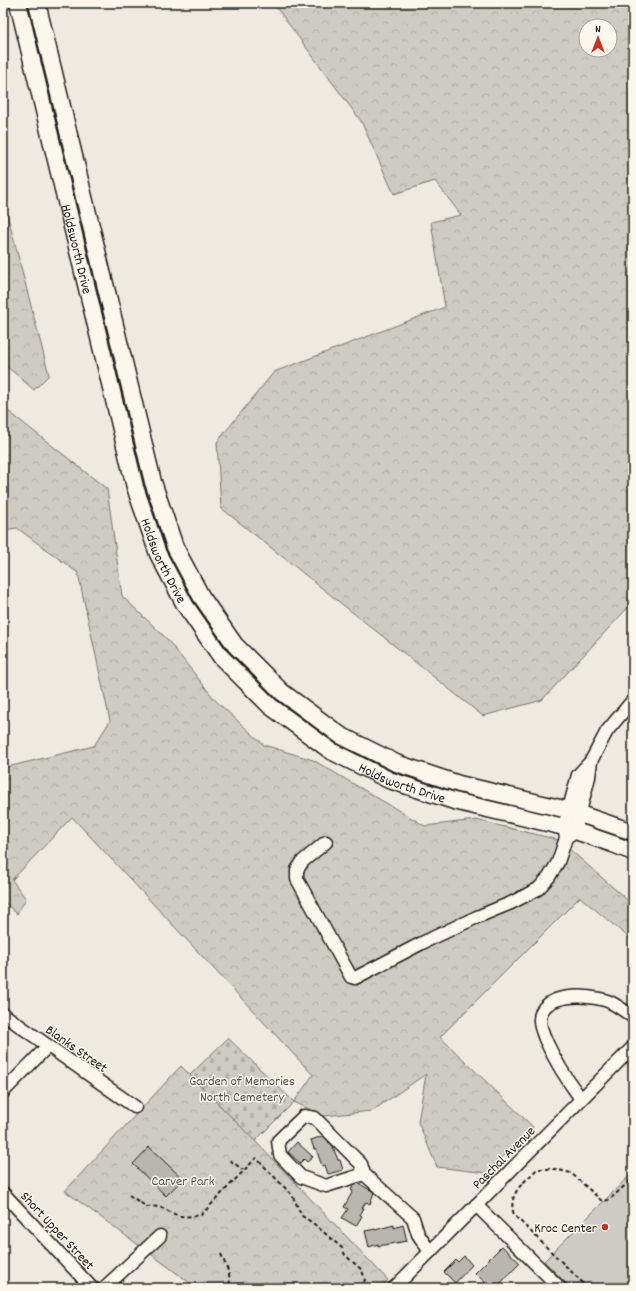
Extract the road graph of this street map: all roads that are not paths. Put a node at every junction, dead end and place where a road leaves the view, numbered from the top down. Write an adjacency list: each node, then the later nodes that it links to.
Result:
1 (18, 3): 4 (main road, Holdsworth Drive)
2 (37, 3): 3 (main road, Holdsworth Drive)
3 (102, 274): 4 (main road); 6 (main road, Holdsworth Drive)
4 (84, 278): 7 (main road, Holdsworth Drive)
5 (633, 700): 6 (street)
6 (574, 812): 7 (street); 8 (main road, Holdsworth Drive)
7 (568, 832): 9 (street); 10 (main road, Holdsworth Drive)
8 (633, 832)
9 (326, 842)
10 (633, 852)
11 (3, 1014): 13 (street, Blanks Street)
12 (633, 1017): 16 (street)
13 (48, 1046): 15 (street); 17 (street, Blanks Street)
14 (633, 1047): 16 (street, Paschal Avenue)
15 (3, 1092)
16 (581, 1099): 20 (street, Paschal Avenue)
17 (135, 1107)
18 (364, 1174): 18 (street); 22 (street)
19 (3, 1193): 23 (street, Short Upper Street)
20 (476, 1205): 22 (street, Paschal Avenue); 26 (street)
21 (160, 1236): 24 (street)
22 (430, 1252): 25 (street, Paschal Avenue)
23 (92, 1288)
24 (104, 1288)
25 (394, 1288)
26 (560, 1288)

